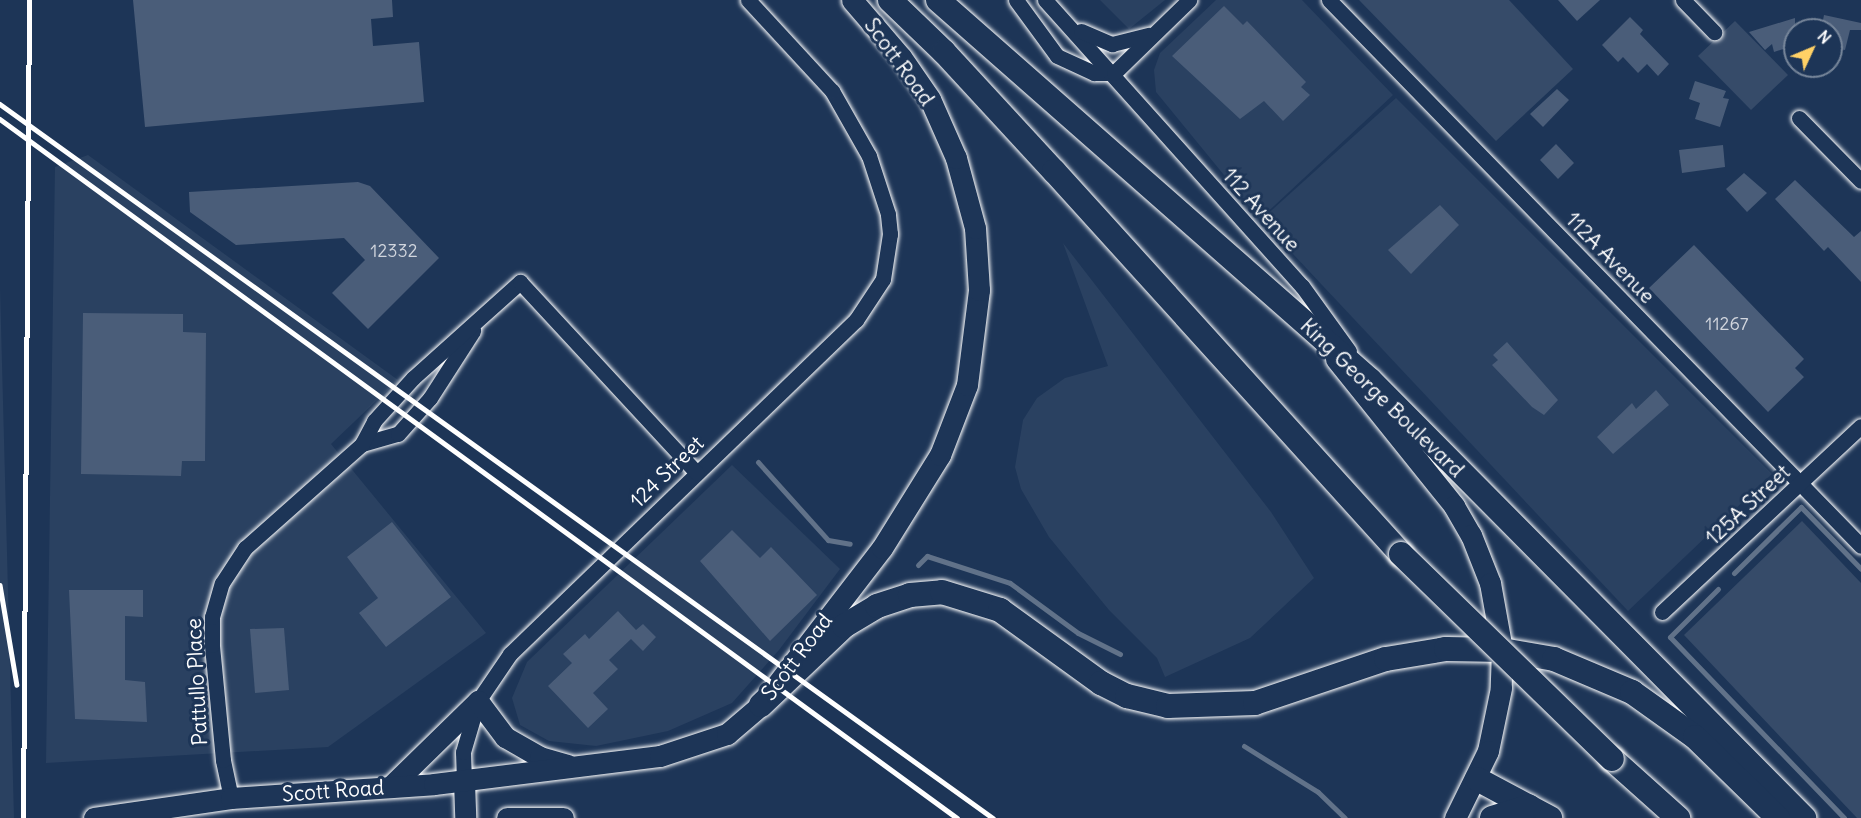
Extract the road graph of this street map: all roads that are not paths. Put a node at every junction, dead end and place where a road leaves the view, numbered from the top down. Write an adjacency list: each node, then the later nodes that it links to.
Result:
1 (748, 0): 21 (street, 124 Street)
2 (852, 0): 27 (main road, Scott Road)
3 (890, 0): 41 (main road, bridge)
4 (938, 0): 17 (main road, King George Boulevard)
5 (1016, 0): 13 (street)
6 (1045, 0): 10 (street, 112 Avenue)
7 (1189, 0): 11 (street)
8 (1329, 0): 22 (street, 112A Avenue)
9 (1683, 0): 12 (street)
10 (1068, 24): 11 (street); 13 (street, 112 Avenue)
11 (1159, 28): 13 (street)
12 (1714, 32)
13 (1114, 73): 18 (street, 112 Avenue)
14 (1799, 118): 15 (street)
15 (1861, 181)
16 (485, 314): 20 (street, Pattullo Place); 20 (street, Pattullo Place); 21 (street, Pattullo Place)
17 (1319, 337): 18 (main road, King George Boulevard); 25 (main road)
18 (1370, 380): 43 (main road, King George Boulevard)
19 (1861, 426): 22 (street, 125A Street)
20 (362, 444): 32 (street, Pattullo Place)
21 (697, 473): 26 (street, 124 Street)
22 (1801, 484): 23 (street, 112A Avenue); 24 (street, 125A Street)
23 (1861, 546)
24 (1662, 612)
25 (1502, 650): 27 (main road); 29 (main road); 42 (main road)
26 (478, 701): 28 (main road); 30 (street, 124 Street); 31 (main road)
27 (761, 705): 28 (main road, Scott Road)
28 (574, 767): 30 (main road, Scott Road)
29 (1477, 779): 33 (main road); 38 (main road)
30 (464, 781): 31 (main road, Scott Road); 35 (main road)
31 (391, 786): 32 (main road, Scott Road)
32 (231, 798): 34 (main road, Scott Road)
33 (1529, 807): 39 (main road); 40 (main road)
34 (94, 818)
35 (465, 818)
36 (507, 818): 37 (main road)
37 (563, 818)
38 (1455, 818)
39 (1492, 818)
40 (1550, 818)
41 (1678, 818)
42 (1778, 818)
43 (1804, 818)

